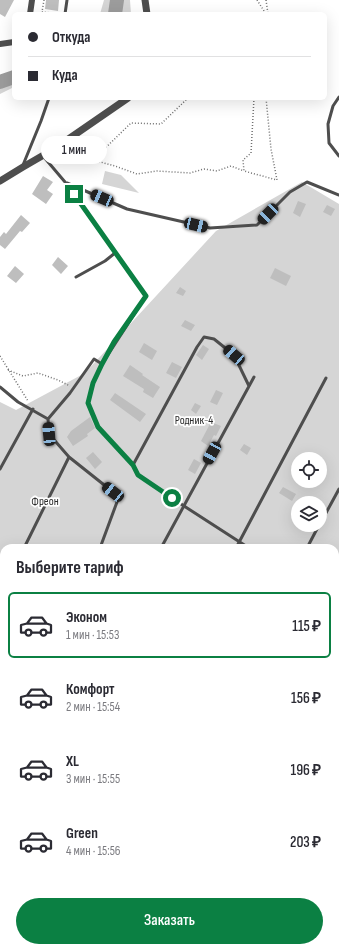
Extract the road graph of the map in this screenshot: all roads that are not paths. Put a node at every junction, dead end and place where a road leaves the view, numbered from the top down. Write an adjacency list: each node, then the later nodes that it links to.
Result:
1 (32, 0): 4 (street)
2 (66, 0): 5 (lane)
3 (145, 0): 6 (street)
4 (30, 12)
5 (65, 12)
6 (147, 12)
7 (1, 42): 8 (street)
8 (12, 42)
9 (339, 97): 13 (lane)
10 (48, 100): 14 (lane)
11 (125, 100): 12 (street)
12 (43, 156): 14 (street); 16 (lane)
13 (339, 156)
14 (22, 167): 15 (street)
15 (0, 181)
16 (65, 182): 17 (lane); 18 (lane)
17 (339, 195)
18 (115, 253): 19 (lane); 20 (lane)
19 (76, 278)
20 (102, 364): 26 (lane); 28 (lane)
21 (254, 377): 23 (lane)
22 (326, 378): 34 (lane)
23 (249, 386): 28 (lane); 31 (lane)
24 (0, 387): 25 (lane)
25 (33, 409): 26 (lane); 29 (lane)
26 (48, 419): 27 (lane)
27 (69, 457): 35 (lane); 36 (lane)
28 (133, 465): 31 (lane)
29 (0, 469)
30 (339, 489): 32 (lane)
31 (184, 506): 34 (lane); 37 (lane)
32 (327, 511)
33 (316, 532): 39 (lane)
34 (239, 542): 38 (lane)
35 (26, 544)
36 (101, 544)
37 (163, 544)
38 (242, 544)
39 (309, 544)

